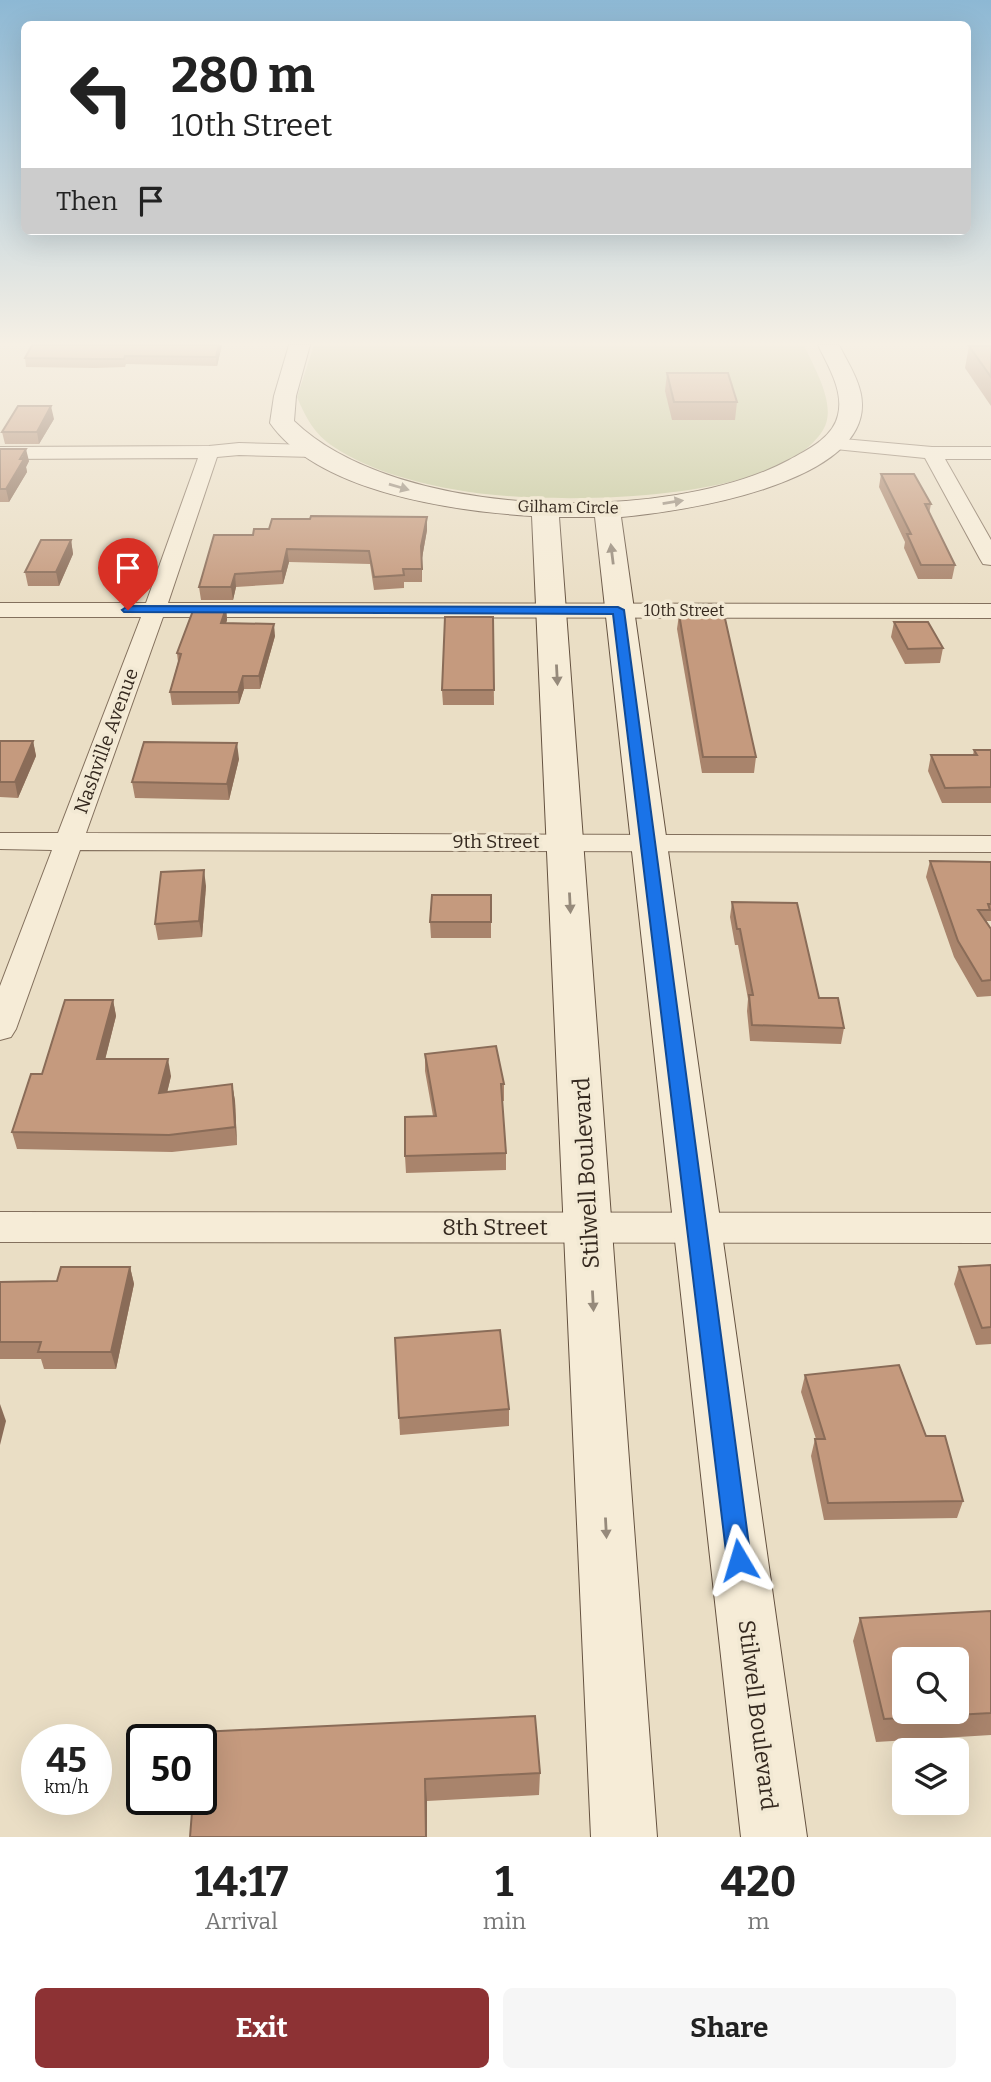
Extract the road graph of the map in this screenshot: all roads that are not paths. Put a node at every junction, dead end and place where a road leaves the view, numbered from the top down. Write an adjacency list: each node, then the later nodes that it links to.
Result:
1 (265, 431): 6 (street)
2 (291, 431): 5 (main road, Gilham Circle)
3 (843, 431): 4 (main road, Gilham Circle)
4 (832, 444): 8 (street); 10 (main road, Gilham Circle, one-way to 4)
5 (313, 451): 6 (street); 11 (main road, Gilham Circle, one-way to 11)
6 (209, 452): 7 (street); 14 (street, Nashville Avenue)
7 (0, 453)
8 (933, 453): 9 (street); 12 (street)
9 (991, 453)
10 (607, 509): 11 (main road, Gilham Circle); 15 (main road, Stilwell Boulevard, one-way to 10)
11 (545, 510): 16 (main road, Stilwell Boulevard)
12 (991, 559)
13 (0, 610): 14 (street, 10th Street)
14 (154, 610): 16 (street, 10th Street); 19 (street, Nashville Avenue)
15 (618, 610): 16 (street, 10th Street); 17 (street, 10th Street); 21 (main road, Stilwell Boulevard)
16 (554, 611): 20 (main road, Stilwell Boulevard, one-way to 20)
17 (991, 611)
18 (0, 841): 19 (street, 9th Street)
19 (69, 841): 20 (street, 9th Street); 23 (street, Nashville Avenue)
20 (567, 841): 21 (street, 9th Street); 25 (main road, Stilwell Boulevard, one-way to 25)
21 (647, 842): 22 (street, 9th Street); 26 (main road, Stilwell Boulevard)
22 (991, 844)
23 (0, 1029)
24 (0, 1227): 25 (street, 8th Street)
25 (589, 1227): 26 (street, 8th Street); 28 (main road, Stilwell Boulevard, one-way to 28)
26 (697, 1227): 27 (street, 8th Street); 29 (main road, Stilwell Boulevard)
27 (991, 1228)
28 (624, 1837)
29 (774, 1837)

